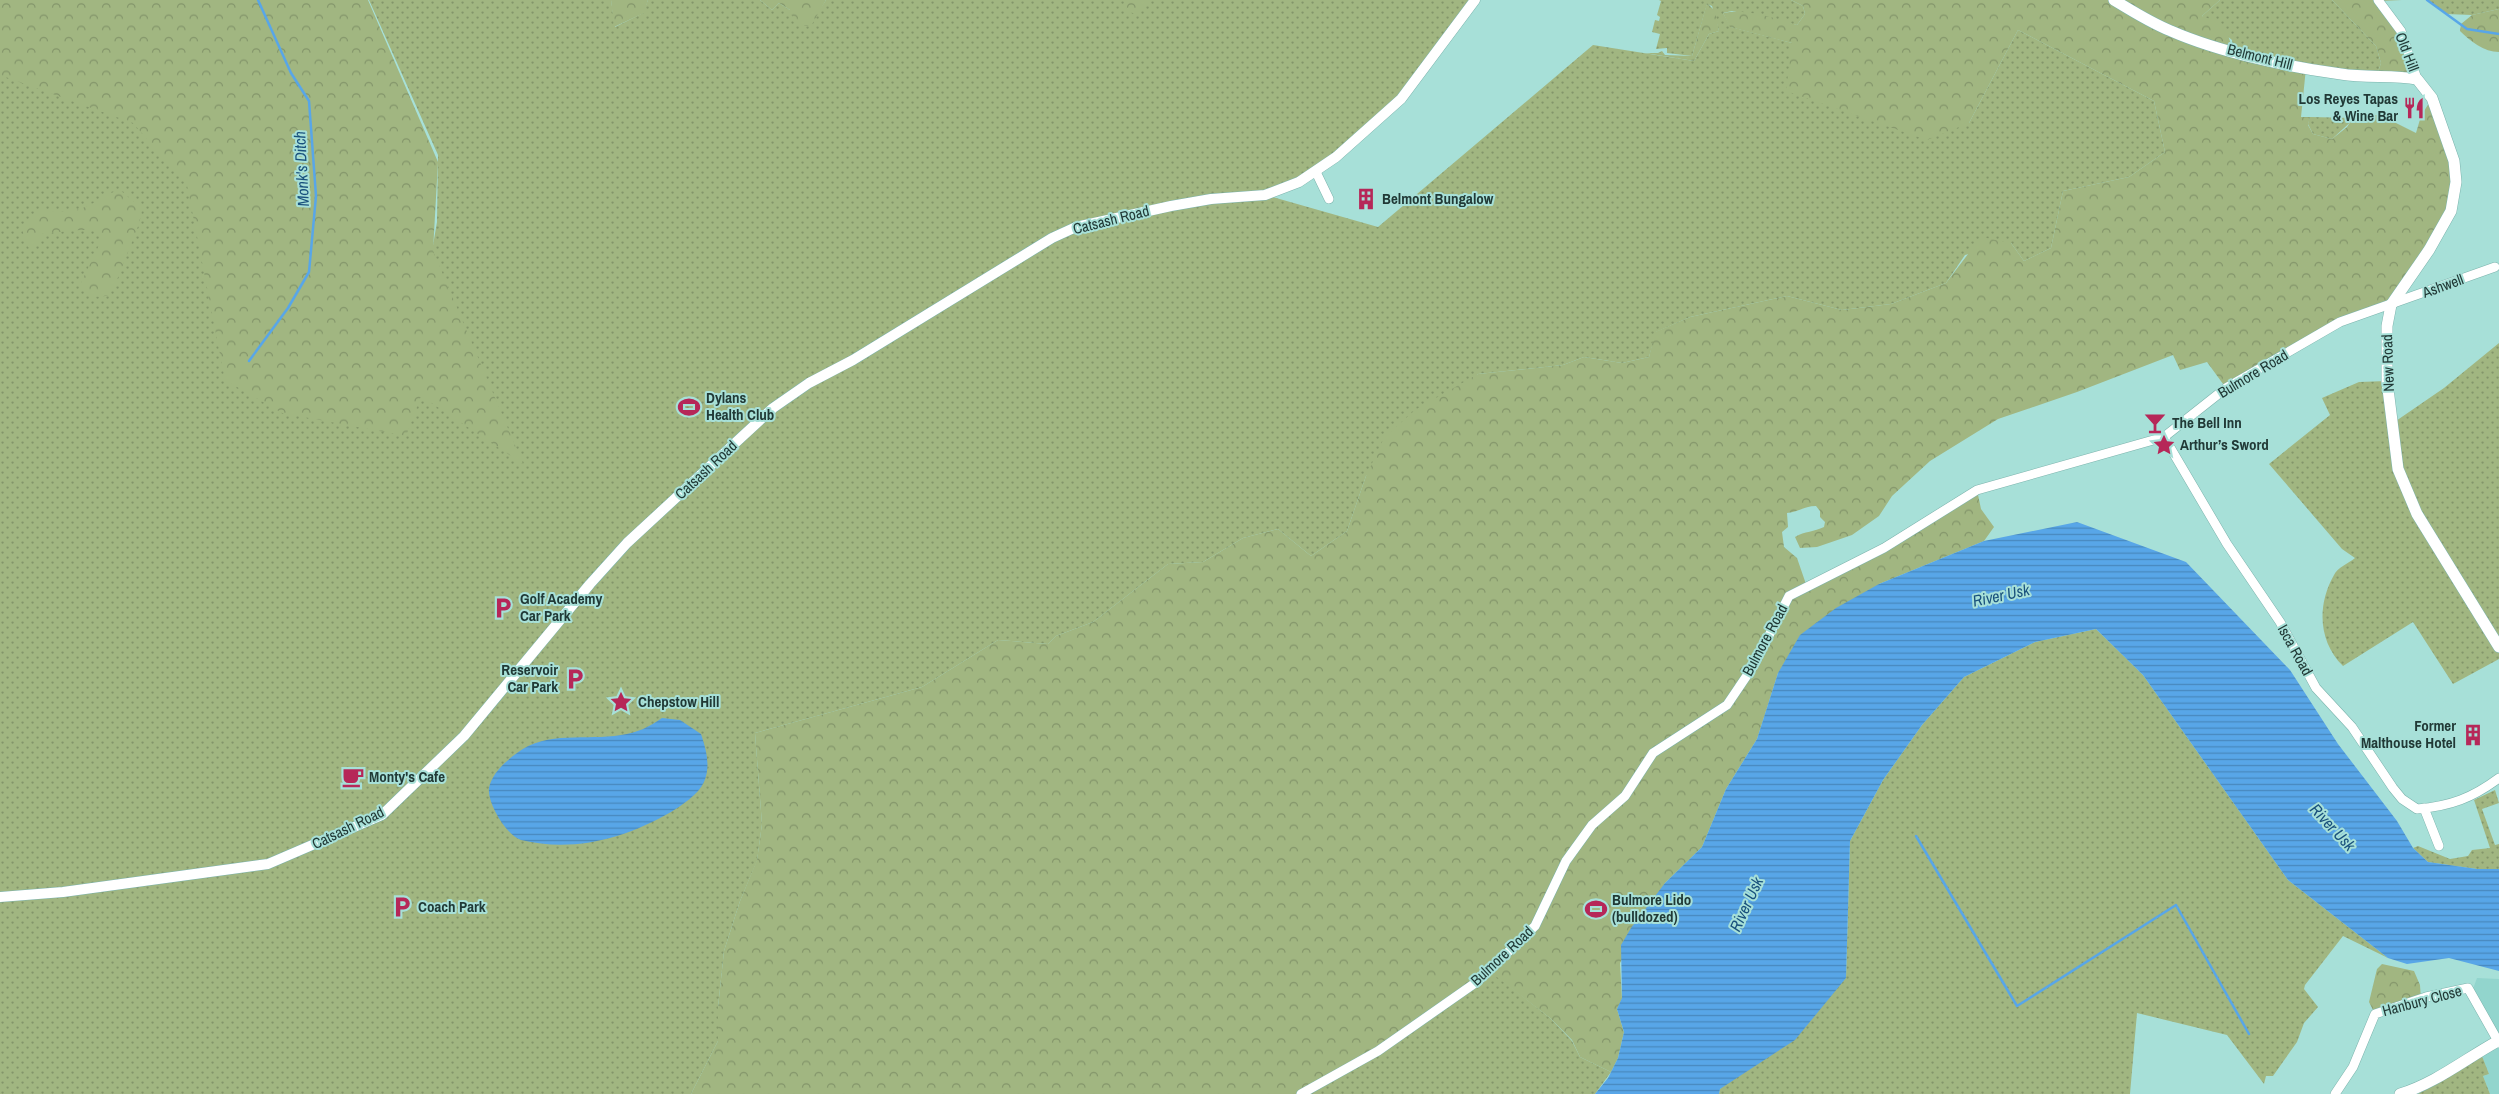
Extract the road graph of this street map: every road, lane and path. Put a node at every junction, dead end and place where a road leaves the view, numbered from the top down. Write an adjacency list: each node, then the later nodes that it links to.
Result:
1 (1475, 0): 5 (street, Catsash Road)
2 (2114, 0): 4 (main road, Belmont Hill)
3 (2378, 0): 4 (street, Old Hill)
4 (2417, 79): 8 (main road, New Road)
5 (1316, 172): 6 (street); 14 (street, Catsash Road)
6 (1329, 199)
7 (2495, 267): 8 (street, Ashwell)
8 (2391, 305): 9 (street, Bulmore Road); 10 (main road, New Road)
9 (2164, 437): 12 (street, Isca Road); 16 (street, Bulmore Road)
10 (2499, 647)
11 (2499, 778): 12 (street)
12 (2424, 808): 13 (street)
13 (2439, 846)
14 (0, 897)
15 (2499, 1041): 17 (street, Hanbury Close); 18 (main road)
16 (1301, 1094)
17 (2335, 1094)
18 (2400, 1094)

